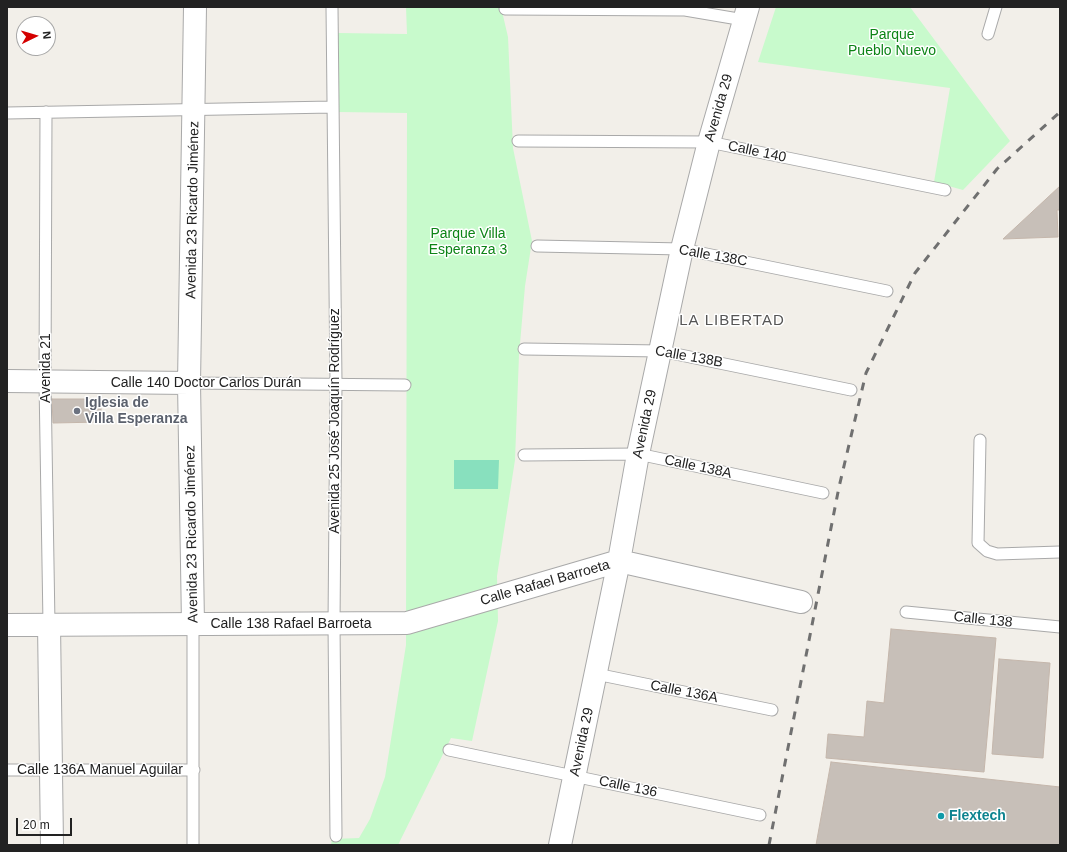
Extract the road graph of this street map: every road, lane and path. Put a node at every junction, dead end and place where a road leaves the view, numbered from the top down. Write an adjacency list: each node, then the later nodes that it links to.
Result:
1 (195, 7): 8 (street, Avenida 23 Ricardo Jiménez)
2 (332, 7): 7 (lane, Avenida 25 José Joaquín Rodríguez)
3 (996, 7): 6 (lane)
4 (505, 10): 5 (lane)
5 (746, 14): 12 (street, Avenida 29)
6 (988, 34)
7 (332, 107): 8 (lane); 22 (lane, Avenida 25 José Joaquín Rodríguez)
8 (194, 108): 9 (lane); 21 (street, Avenida 23 Ricardo Jiménez)
9 (46, 112): 10 (lane); 20 (lane, Avenida 21)
10 (7, 113)
11 (518, 141): 12 (lane, Calle 140)
12 (709, 142): 13 (lane, Calle 140); 15 (street, Avenida 29)
13 (945, 190)
14 (537, 246): 15 (lane, Calle 138C)
15 (682, 249): 16 (lane, Calle 138C); 18 (street, Avenida 29)
16 (887, 291)
17 (524, 349): 18 (lane, Calle 138B)
18 (661, 351): 24 (lane, Calle 138B); 26 (street, Avenida 29)
19 (7, 381): 20 (street, Calle 140 Doctor Carlos Durán)
20 (45, 382): 21 (street, Calle 140 Doctor Carlos Durán); 34 (lane, Avenida 21)
21 (189, 383): 22 (lane, Calle 140 Doctor Carlos Durán); 35 (street, Avenida 23 Ricardo Jiménez)
22 (336, 383): 23 (lane, Calle 140 Doctor Carlos Durán); 36 (lane, Avenida 25 José Joaquín Rodríguez)
23 (405, 385)
24 (851, 390)
25 (980, 440): 29 (lane)
26 (638, 454): 27 (lane, Calle 138A); 28 (lane, Calle 138A); 30 (street, Avenida 29)
27 (524, 455)
28 (823, 493)
29 (1060, 552)
30 (619, 561): 31 (street, Calle Rafael Barroeta); 33 (street, Calle Rafael Barroeta); 39 (street, Avenida 29)
31 (801, 602)
32 (906, 612): 38 (lane, Calle 138)
33 (407, 623): 36 (street, Calle 138 Rafael Barroeta)
34 (49, 624): 35 (street, Calle 138 Rafael Barroeta); 37 (street, Calle 138 Rafael Barroeta); 43 (street)
35 (193, 624): 36 (street, Calle 138 Rafael Barroeta); 44 (lane, Avenida 23 Ricardo Jiménez)
36 (334, 624): 47 (lane, Avenida 25 José Joaquín Rodríguez)
37 (7, 625)
38 (1060, 627)
39 (596, 674): 40 (lane, Calle 136A); 45 (street, Avenida 29)
40 (772, 710)
41 (449, 750): 45 (lane, Calle 136)
42 (7, 770): 43 (lane, Calle 136A Manuel Aguilar)
43 (51, 770): 44 (lane, Calle 136A Manuel Aguilar); 48 (street)
44 (194, 770): 49 (lane, Avenida 23 Ricardo Jiménez)
45 (574, 776): 46 (lane, Calle 136); 50 (street, Avenida 29)
46 (760, 815)
47 (336, 836)
48 (52, 845)
49 (193, 845)
50 (560, 845)

